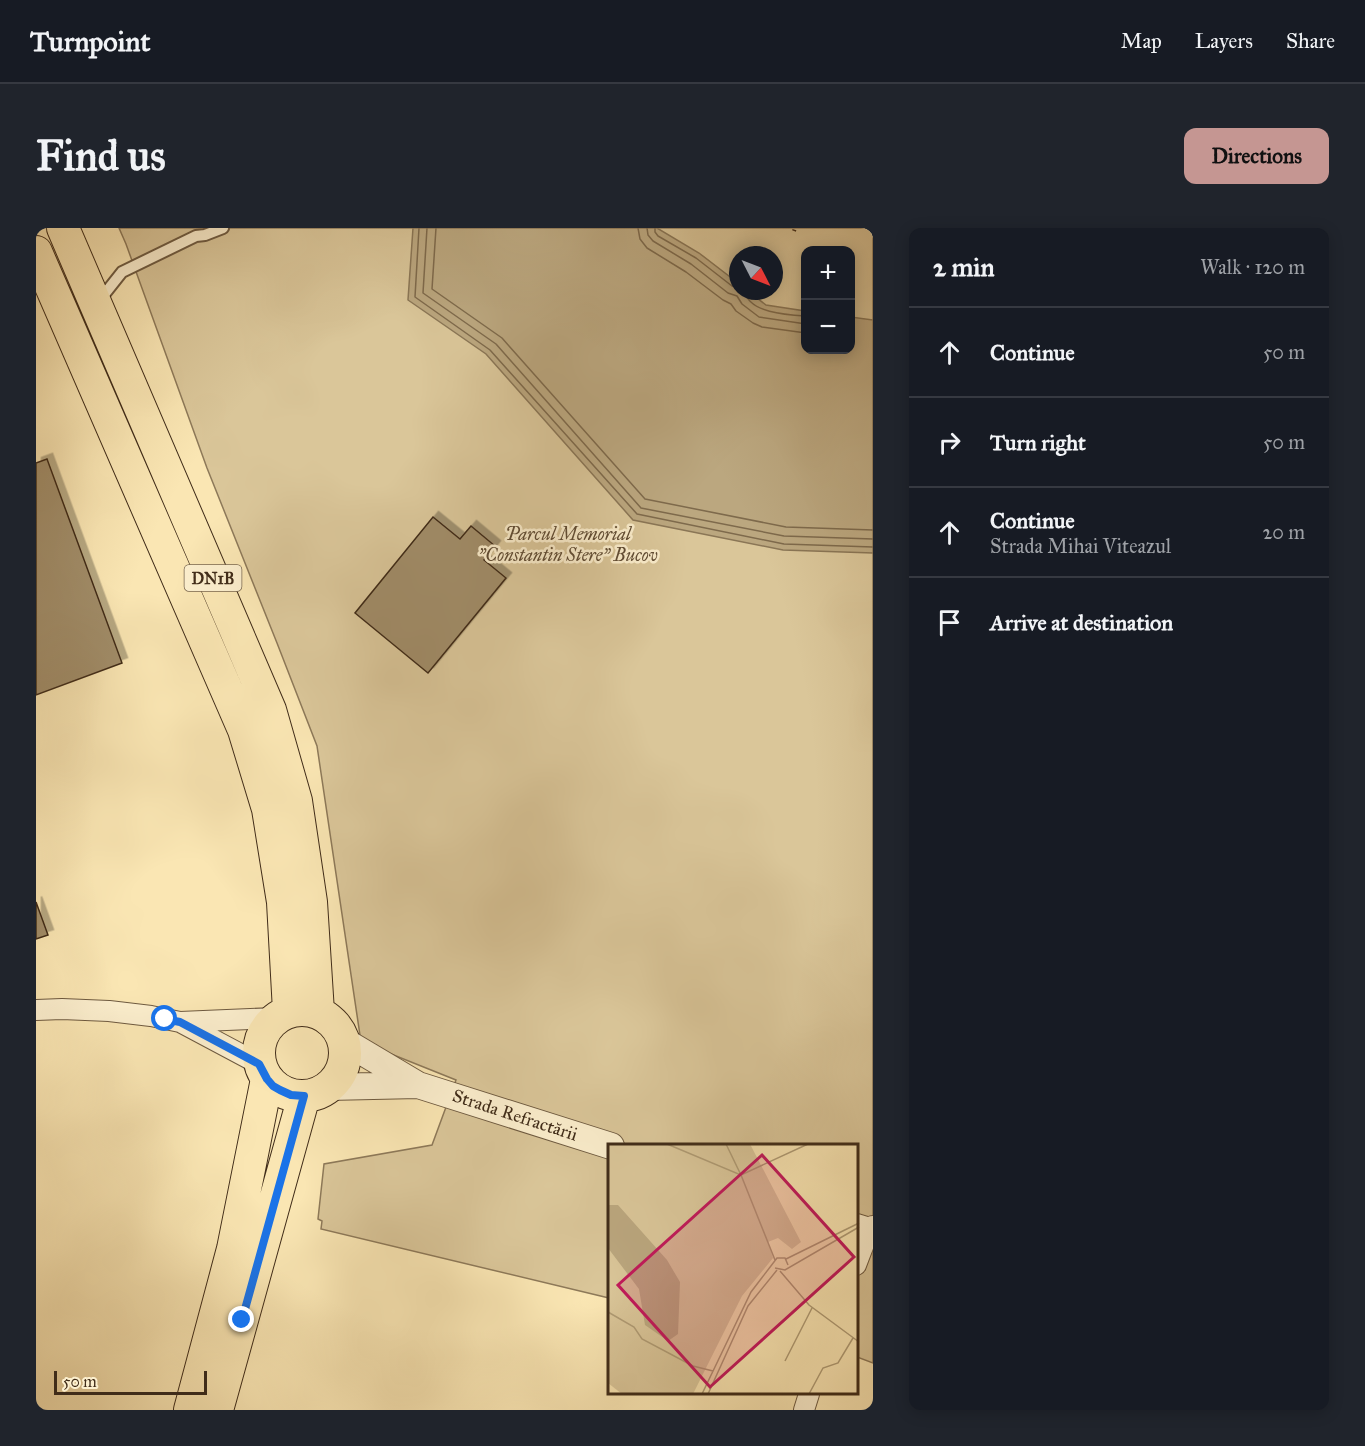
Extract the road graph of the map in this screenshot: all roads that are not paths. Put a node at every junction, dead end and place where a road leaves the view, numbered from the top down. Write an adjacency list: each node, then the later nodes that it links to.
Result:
1 (63, 228): 4 (main road, DN1B)
2 (223, 228): 4 (lane)
3 (36, 252): 6 (main road, DN1B)
4 (96, 306): 6 (main road, DN1B)
5 (36, 1010): 7 (street)
6 (294, 1014): 7 (street); 8 (main road); 9 (main road)
7 (180, 1022): 9 (street)
8 (344, 1041): 10 (street, Strada Refractării); 11 (main road)
9 (263, 1072): 11 (main road); 14 (main road)
10 (418, 1085): 11 (street, Strada Refractării); 12 (street, Strada Refractării)
11 (316, 1092): 14 (main road)
12 (608, 1145)
13 (868, 1230): 15 (street)
14 (247, 1251): 17 (main road); 18 (main road)
15 (858, 1259)
16 (809, 1395): 19 (street)
17 (190, 1410)
18 (218, 1410)
19 (804, 1410)

